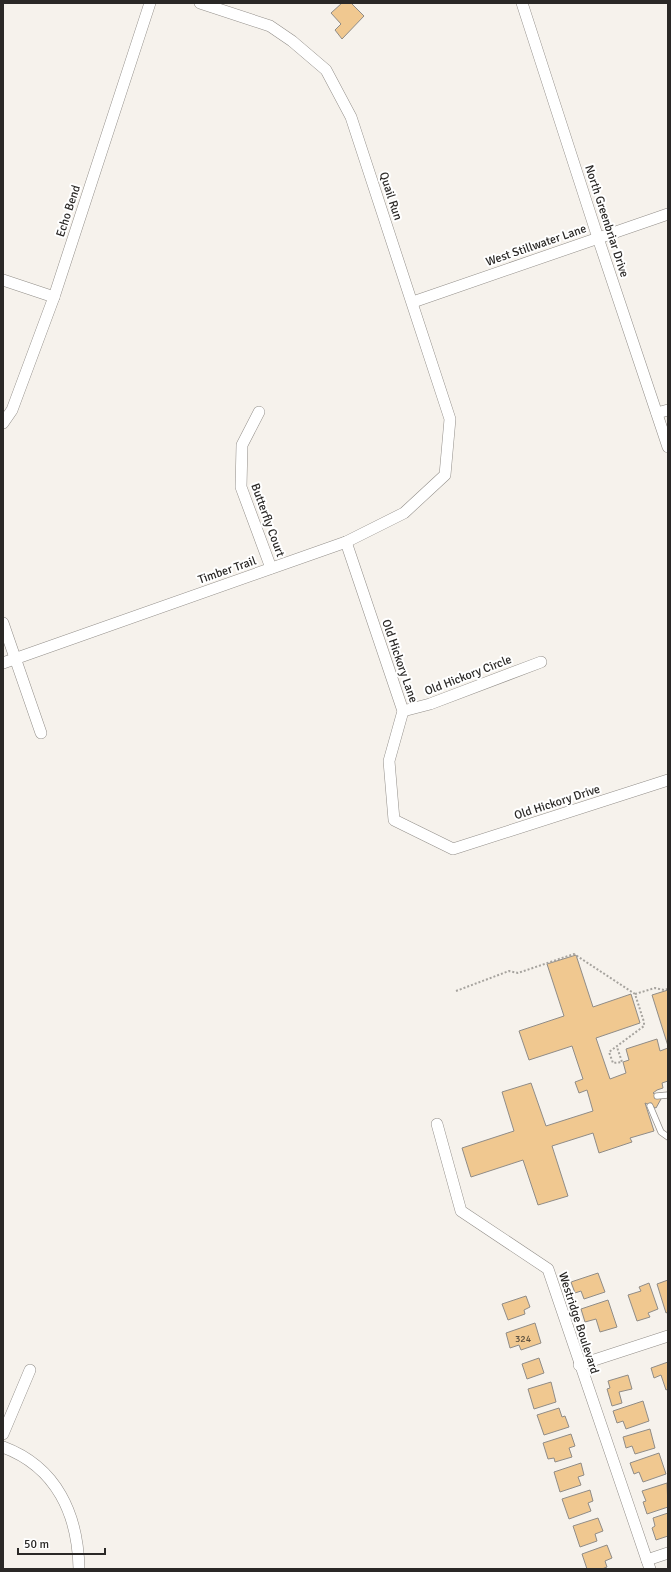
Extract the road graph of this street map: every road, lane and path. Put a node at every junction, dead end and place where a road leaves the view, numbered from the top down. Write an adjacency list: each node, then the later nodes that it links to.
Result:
1 (150, 3): 7 (street, Echo Bend)
2 (200, 3): 8 (street, Quail Run)
3 (522, 3): 5 (street, North Greenbriar Drive)
4 (668, 214): 5 (street, West Stillwater Lane)
5 (598, 238): 8 (street, West Stillwater Lane); 11 (street, North Greenbriar Drive)
6 (3, 280): 7 (street)
7 (54, 297): 12 (street, Echo Bend)
8 (412, 302): 14 (street, Quail Run)
9 (668, 410): 11 (street)
10 (259, 412): 16 (street, Butterfly Court)
11 (657, 413): 13 (street, North Greenbriar Drive)
12 (3, 423)
13 (668, 447)
14 (445, 474): 15 (street, Timber Trail)
15 (346, 542): 16 (street, Timber Trail); 21 (street, Old Hickory Lane)
16 (272, 568): 18 (street, Timber Trail)
17 (3, 623): 18 (street)
18 (16, 659): 20 (street, Timber Trail); 22 (street)
19 (541, 662): 21 (street, Old Hickory Circle)
20 (3, 663)
21 (403, 711): 24 (street, Old Hickory Lane)
22 (41, 733)
23 (668, 780): 24 (street, Old Hickory Drive)
24 (453, 849)
25 (668, 988): 27 (path)
26 (456, 991): 27 (path)
27 (635, 994): 28 (path)
28 (617, 1047): 28 (path)
29 (668, 1095): 30 (lane)
30 (657, 1096)
31 (650, 1106): 33 (lane)
32 (437, 1124): 35 (street, Westridge Boulevard)
33 (668, 1137)
34 (668, 1336): 35 (street)
35 (579, 1365): 40 (street, Westridge Boulevard)
36 (30, 1370): 37 (street)
37 (3, 1434)
38 (3, 1447): 41 (street)
39 (668, 1553): 40 (street)
40 (648, 1564)
41 (79, 1569)

